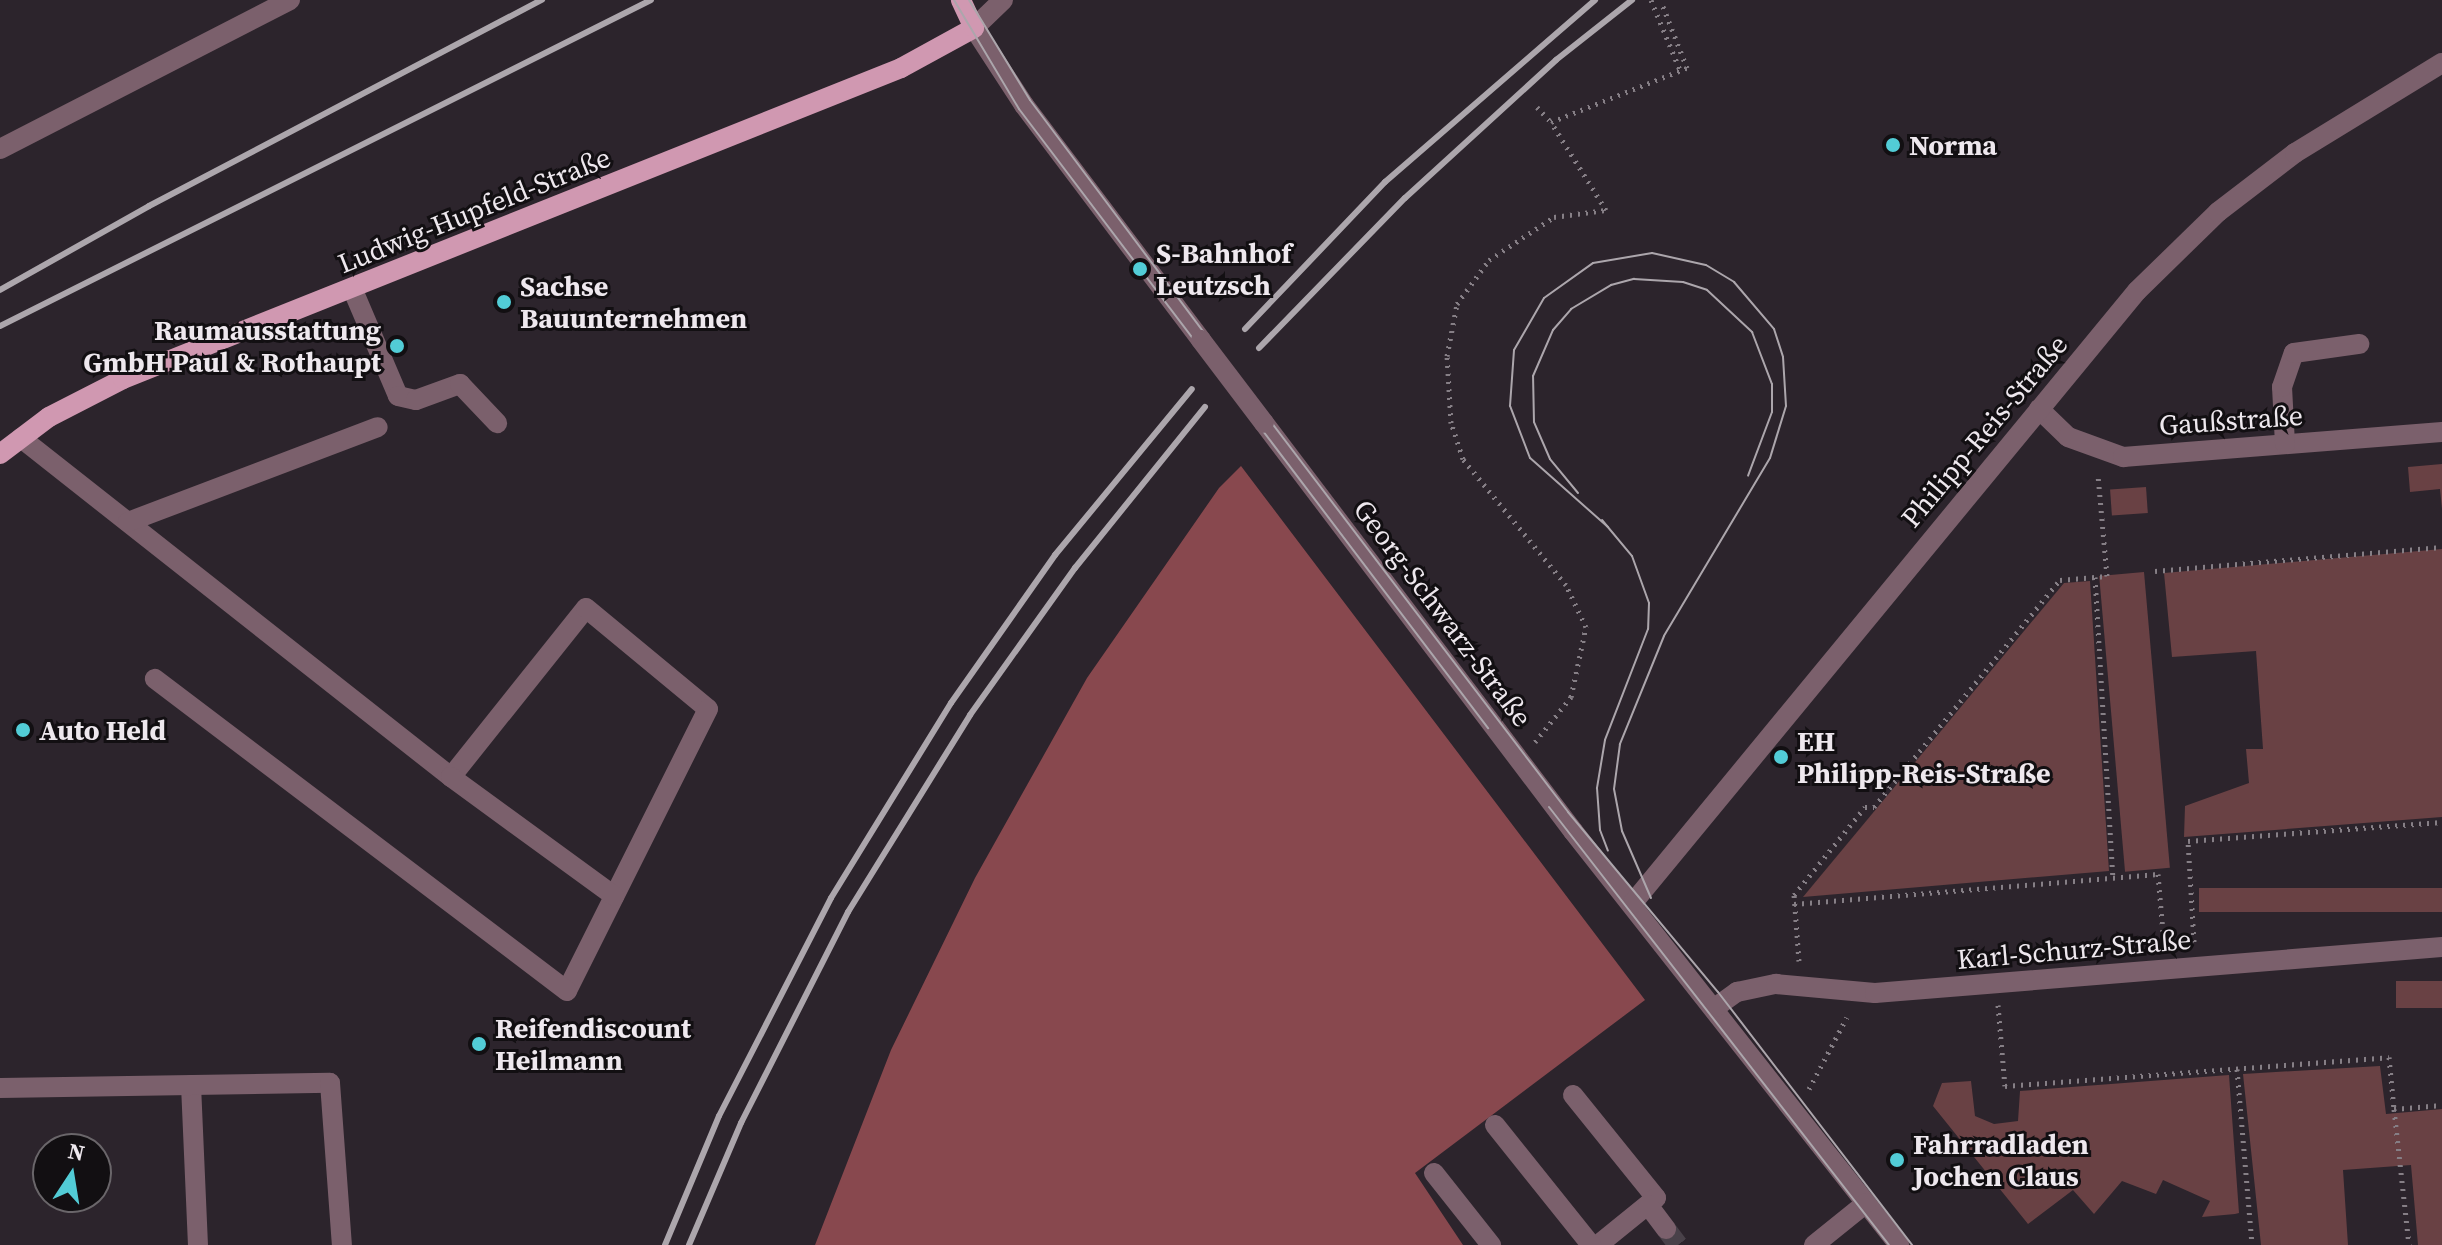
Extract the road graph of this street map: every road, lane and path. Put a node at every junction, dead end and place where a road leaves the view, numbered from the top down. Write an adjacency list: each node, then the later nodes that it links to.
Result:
1 (290, 0): 11 (street)
2 (961, 0): 6 (main road, Georg-Schwarz-Straße)
3 (1003, 0): 6 (street)
4 (1651, 0): 8 (path)
5 (1662, 4): 8 (path)
6 (974, 28): 12 (main road, Ludwig-Hupfeld-Straße); 27 (street, Georg-Schwarz-Straße, bridge)
7 (2442, 63): 14 (street, Philipp-Reis-Straße)
8 (1680, 70): 10 (path)
9 (1537, 107): 10 (path)
10 (1551, 122): 27 (path)
11 (0, 149)
12 (352, 288): 15 (street); 18 (main road, Ludwig-Hupfeld-Straße)
13 (2359, 344): 19 (street)
14 (2039, 409): 20 (street, Gaußstraße); 32 (street, Philipp-Reis-Straße)
15 (497, 423)
16 (378, 427): 22 (street)
17 (2442, 432): 19 (street, Gaußstraße)
18 (21, 438): 21 (main road, Ludwig-Hupfeld-Straße); 22 (street)
19 (2285, 444): 20 (street, Gaußstraße)
20 (2098, 450): 25 (path)
21 (0, 454)
22 (128, 522): 28 (street)
23 (2442, 547): 24 (path)
24 (2155, 571)
25 (2095, 577): 30 (path); 33 (path)
26 (155, 679): 31 (street)
27 (1519, 761): 32 (street, Georg-Schwarz-Straße)
28 (451, 777): 31 (street); 31 (street)
29 (2442, 822): 36 (path)
30 (2113, 878): 33 (path); 37 (path)
31 (614, 896)
32 (1632, 904): 40 (street, Georg-Schwarz-Straße)
33 (1794, 904): 35 (path)
34 (2442, 947): 36 (street, Karl-Schurz-Straße)
35 (1799, 963)
36 (2196, 967): 37 (street, Karl-Schurz-Straße)
37 (2165, 969): 38 (street, Karl-Schurz-Straße)
38 (1996, 983): 39 (street, Karl-Schurz-Straße); 41 (path)
39 (1875, 993): 40 (street, Karl-Schurz-Straße); 46 (path)
40 (1716, 1007): 46 (street, Georg-Schwarz-Straße)
41 (2237, 1069): 47 (path); 60 (path)
42 (191, 1085): 43 (street); 53 (street); 54 (street)
43 (0, 1088)
44 (1573, 1095): 51 (street)
45 (2442, 1105): 47 (path)
46 (1793, 1106): 50 (street, Georg-Schwarz-Straße)
47 (2394, 1109): 61 (path)
48 (1495, 1125): 56 (street)
49 (1434, 1173): 55 (street)
50 (1866, 1203): 58 (street); 59 (street, Georg-Schwarz-Straße)
51 (1648, 1205): 52 (street); 57 (street)
52 (1666, 1229)
53 (198, 1245)
54 (342, 1245)
55 (1491, 1245)
56 (1591, 1245)
57 (1598, 1245)
58 (1814, 1245)
59 (1899, 1245)
60 (2252, 1245)
61 (2409, 1245)

